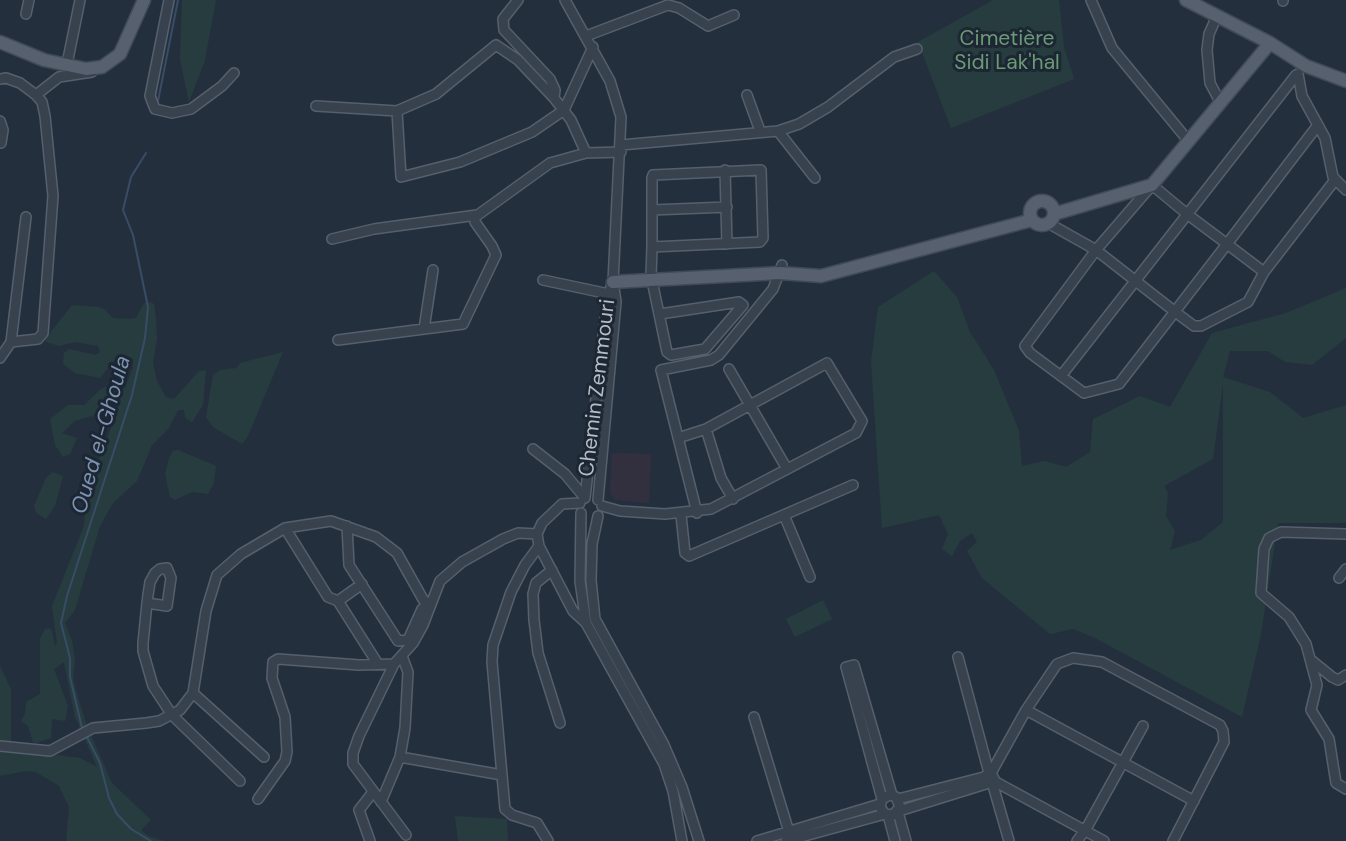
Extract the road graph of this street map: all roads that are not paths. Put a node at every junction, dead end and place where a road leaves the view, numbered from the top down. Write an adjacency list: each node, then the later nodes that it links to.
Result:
1 (29, 0): 9 (street)
2 (80, 0): 17 (street)
3 (144, 0): 19 (main road)
4 (169, 0): 20 (street)
5 (518, 0): 26 (street)
6 (565, 0): 12 (street)
7 (1091, 0): 35 (street)
8 (1186, 0): 11 (main road)
9 (26, 14)
10 (734, 15): 12 (street)
11 (1217, 16): 14 (main road); 27 (street)
12 (586, 36): 15 (street)
13 (0, 42): 17 (main road)
14 (1267, 42): 18 (main road); 27 (main road); 42 (main road)
15 (593, 47): 29 (street); 37 (street)
16 (917, 49): 34 (street)
17 (67, 64): 19 (main road)
18 (1306, 66): 21 (street); 23 (main road)
19 (102, 68): 24 (street)
20 (234, 73)
21 (1296, 75): 32 (street); 46 (street)
22 (0, 79): 24 (street)
23 (1346, 81)
24 (36, 95): 67 (street)
25 (747, 95): 33 (street)
26 (554, 98): 29 (street); 30 (street)
27 (1218, 98): 35 (main road)
28 (316, 105): 30 (street)
29 (564, 110): 30 (street); 38 (street)
30 (397, 111)
31 (0, 121): 36 (street)
32 (1318, 124): 41 (street); 53 (street)
33 (760, 131): 34 (street); 37 (street)
34 (778, 131): 40 (street)
35 (1186, 138): 48 (main road)
36 (1, 143)
37 (621, 149): 38 (street); 62 (street)
38 (586, 153): 47 (street)
39 (726, 170): 44 (street); 45 (street); 52 (street)
40 (815, 178)
41 (1335, 180): 43 (street); 58 (street)
42 (1152, 185): 46 (street); 48 (main road); 55 (street)
43 (1346, 190)
44 (727, 207): 45 (street); 52 (street)
45 (652, 210): 54 (street)
46 (1187, 214): 53 (street); 61 (street)
47 (477, 215): 51 (street); 65 (street)
48 (1052, 215): 50 (main road); 50 (main road); 55 (street)
49 (26, 217): 67 (street)
50 (1031, 217): 56 (main road)
51 (332, 240)
52 (727, 244): 54 (street)
53 (1227, 244): 58 (street); 63 (street)
54 (652, 247): 59 (street)
55 (1096, 250): 61 (street); 70 (street)
56 (781, 269): 59 (main road); 73 (street)
57 (433, 270): 65 (street)
58 (1264, 272): 63 (street)
59 (652, 278): 62 (main road); 64 (street)
60 (543, 280): 62 (street)
61 (1137, 280): 63 (street); 70 (street)
62 (612, 284): 78 (street, Chemin Zemmouri); 79 (street, Chemin Zemmouri)
63 (1174, 312): 70 (street)
64 (660, 314): 64 (street)
65 (424, 330): 66 (street)
66 (338, 340)
67 (11, 342): 68 (street)
68 (0, 358)
69 (729, 369): 71 (street)
70 (1061, 376)
71 (750, 406): 72 (street); 75 (street); 75 (street)
72 (706, 429): 73 (street); 77 (street)
73 (678, 438): 80 (street)
74 (533, 449): 78 (street)
75 (786, 469): 77 (street)
76 (853, 485): 82 (street)
77 (733, 499): 80 (street)
78 (582, 505): 79 (street, Chemin Zemmouri); 79 (street); 85 (street); 96 (street, Chemin Zemmouri)
79 (599, 507): 81 (street); 130 (street, Chemin Zemmouri)
80 (697, 513): 81 (street)
81 (681, 515): 82 (street)
82 (784, 515): 90 (street)
83 (347, 526): 84 (street); 92 (street); 94 (street)
84 (285, 528): 93 (street); 103 (street)
85 (537, 534): 87 (street); 94 (street)
86 (1346, 534): 99 (street)
87 (539, 546): 89 (street); 113 (street)
88 (1346, 569): 91 (street)
89 (552, 570): 96 (street); 107 (street)
90 (810, 577)
91 (1339, 578)
92 (362, 584): 93 (street); 94 (street)
93 (338, 601): 100 (street)
94 (427, 602): 97 (street)
95 (147, 603): 105 (street)
96 (586, 623): 128 (street, Chemin Zemmouri)
97 (402, 656): 101 (street); 111 (street)
98 (958, 657): 114 (street)
99 (1311, 660): 102 (street); 116 (street)
100 (376, 661)
101 (394, 664): 117 (street); 119 (street)
102 (1346, 675)
103 (193, 693): 105 (street); 110 (street)
104 (1026, 710): 112 (street); 114 (street); 120 (street)
105 (172, 715): 109 (street); 115 (street)
106 (754, 717): 125 (street)
107 (560, 723)
108 (1143, 726): 112 (street)
109 (0, 746)
110 (264, 757)
111 (400, 757): 113 (street); 121 (street)
112 (1123, 762): 120 (street); 123 (street)
113 (502, 775): 127 (street)
114 (990, 778): 118 (street); 122 (street); 123 (street); 134 (street)
115 (240, 781)
116 (1346, 789)
117 (373, 792): 121 (street); 126 (street)
118 (895, 797): 122 (street); 122 (street); 122 (street)
119 (258, 799)
120 (1194, 801): 137 (street)
121 (381, 802): 124 (street)
122 (889, 809): 125 (street); 132 (street); 133 (street)
123 (1086, 829): 135 (street); 136 (street)
124 (406, 835)
125 (789, 837): 131 (street)
126 (370, 841)
127 (548, 841)
128 (682, 841)
129 (688, 841): 130 (street)
130 (698, 841)
131 (757, 841)
132 (895, 841)
133 (906, 841)
134 (1009, 841)
135 (1077, 841)
136 (1104, 841)
137 (1173, 841)

